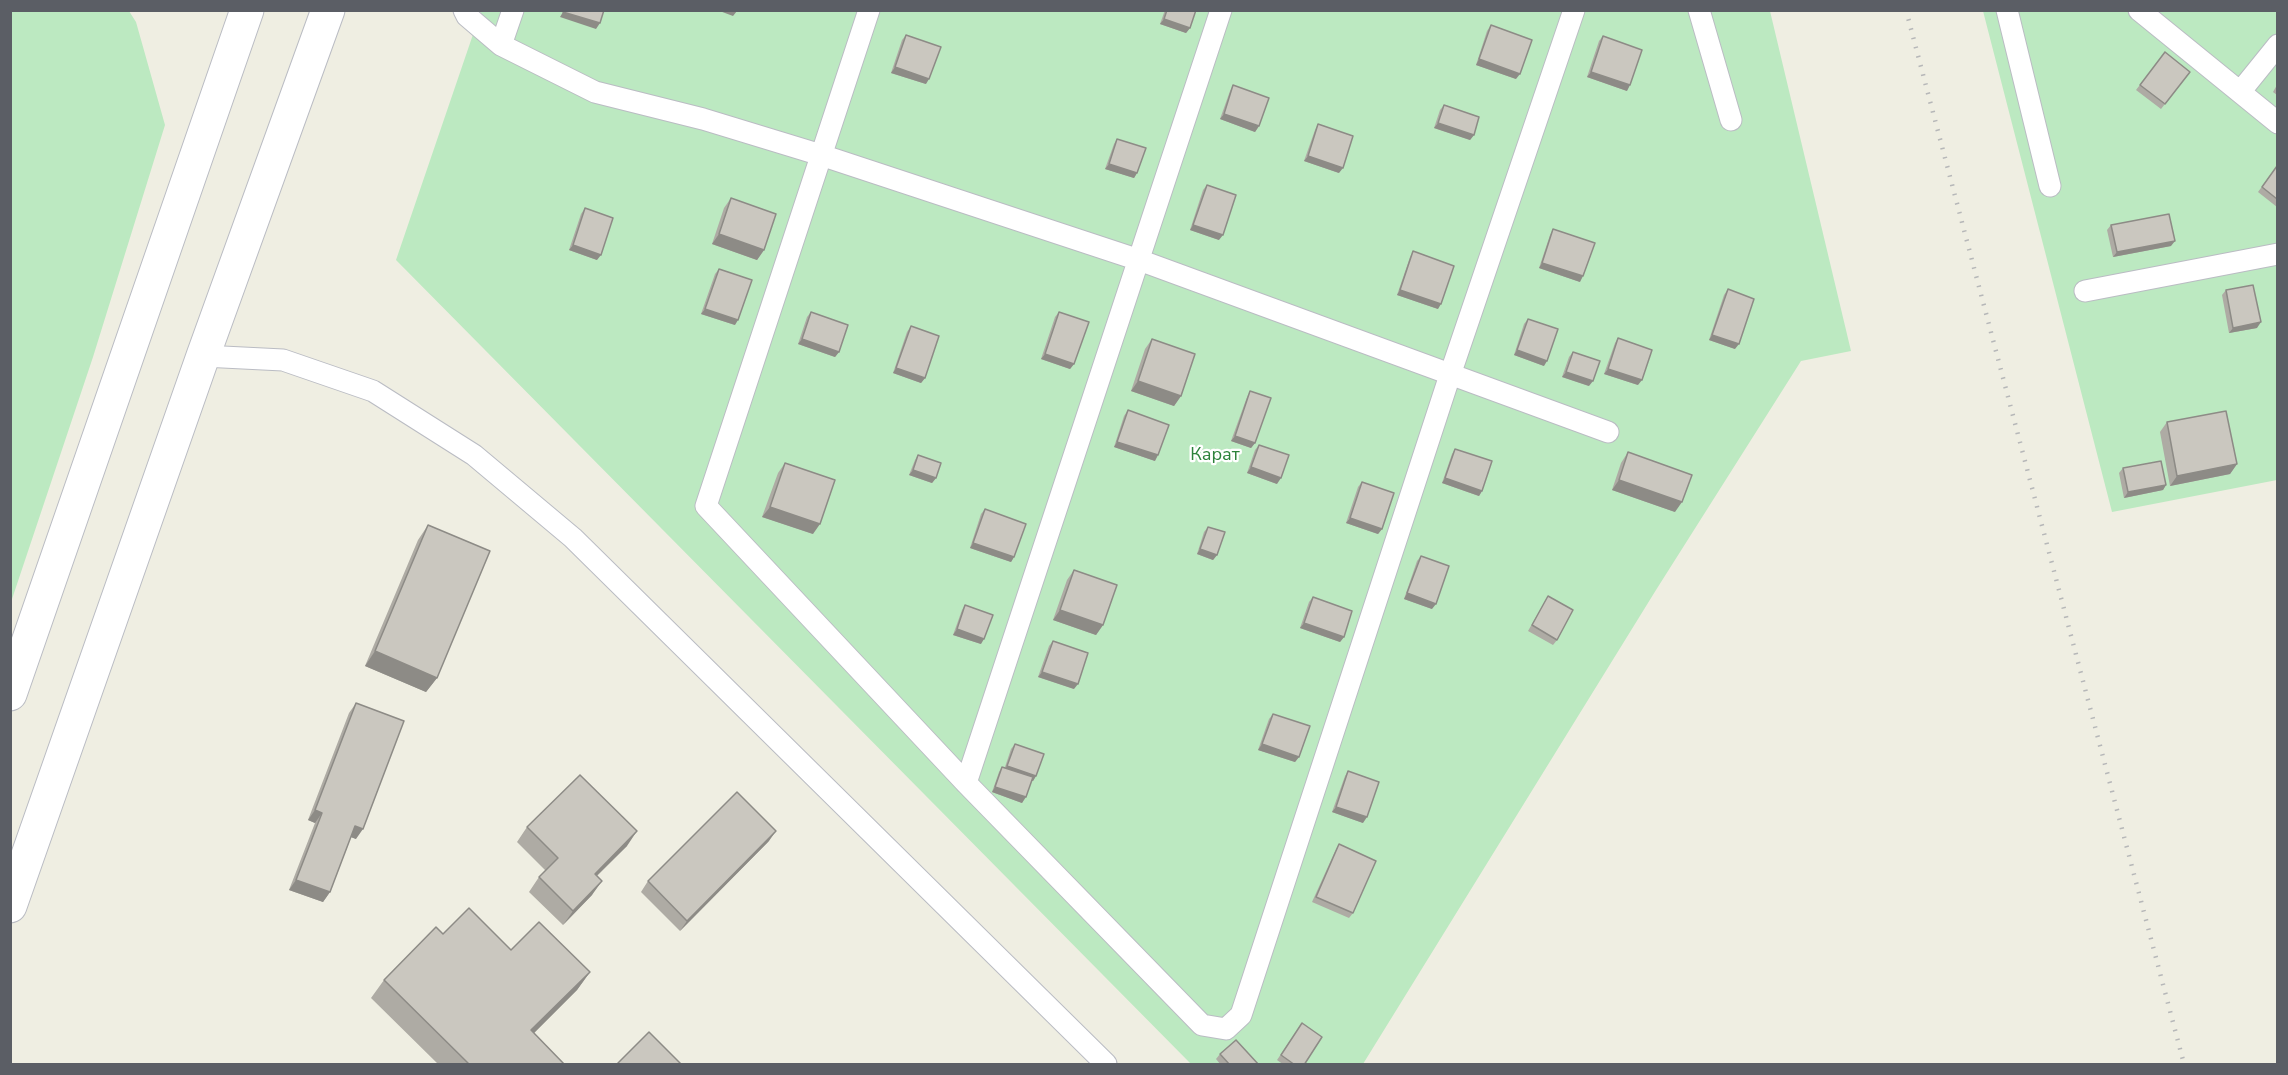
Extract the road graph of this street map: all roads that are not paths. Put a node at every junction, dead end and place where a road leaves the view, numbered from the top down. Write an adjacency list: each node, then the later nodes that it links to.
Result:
1 (247, 10): 24 (street)
2 (328, 10): 21 (street)
3 (464, 10): 11 (lane)
4 (513, 10): 11 (lane)
5 (869, 10): 16 (lane)
6 (1221, 10): 19 (lane)
7 (1574, 10): 22 (lane)
8 (1699, 10): 14 (lane)
9 (2007, 10): 17 (lane)
10 (2139, 10): 13 (lane)
11 (501, 45): 16 (lane)
12 (2277, 45): 13 (lane)
13 (2240, 92): 15 (lane)
14 (1731, 120)
15 (2277, 123)
16 (821, 155): 19 (lane); 25 (lane)
17 (2050, 186)
18 (2277, 254): 20 (lane)
19 (1139, 260): 22 (lane); 25 (lane)
20 (2085, 291)
21 (202, 356): 26 (street); 27 (lane)
22 (1449, 375): 23 (lane); 25 (lane)
23 (1608, 432)
24 (10, 694)
25 (966, 783)
26 (10, 906)
27 (1106, 1065)

